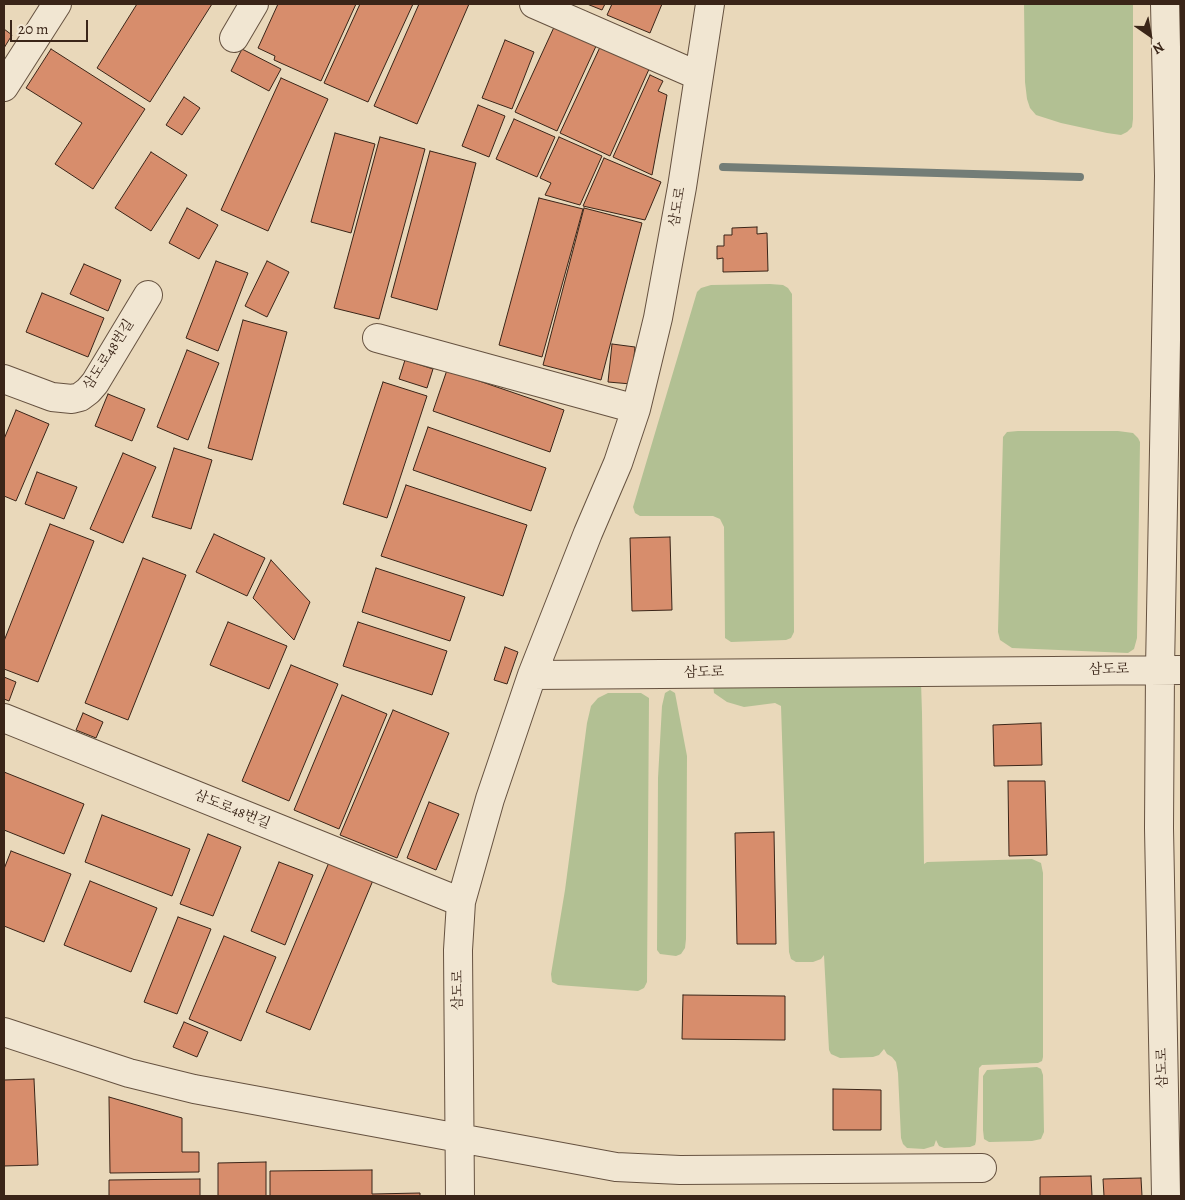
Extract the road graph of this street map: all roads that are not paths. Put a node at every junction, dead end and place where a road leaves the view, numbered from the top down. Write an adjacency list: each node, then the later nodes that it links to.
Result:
1 (57, 4): 8 (street)
2 (254, 4): 6 (street)
3 (534, 4): 7 (street)
4 (710, 4): 7 (street, 삼도로)
5 (1165, 4): 13 (street)
6 (234, 38)
7 (699, 76): 12 (street, 삼도로)
8 (4, 87)
9 (148, 295): 11 (street, 삼도로48번길)
10 (377, 338): 12 (street)
11 (4, 379)
12 (636, 409): 14 (street, 삼도로)
13 (1171, 670): 14 (street, 삼도로); 21 (street, 삼도로)
14 (532, 675): 16 (street, 삼도로)
15 (4, 718): 16 (street, 삼도로48번길)
16 (461, 902): 18 (street, 삼도로)
17 (4, 1032): 18 (street)
18 (461, 1138): 19 (street); 20 (street, 삼도로)
19 (982, 1168)
20 (460, 1196)
21 (1166, 1196)

